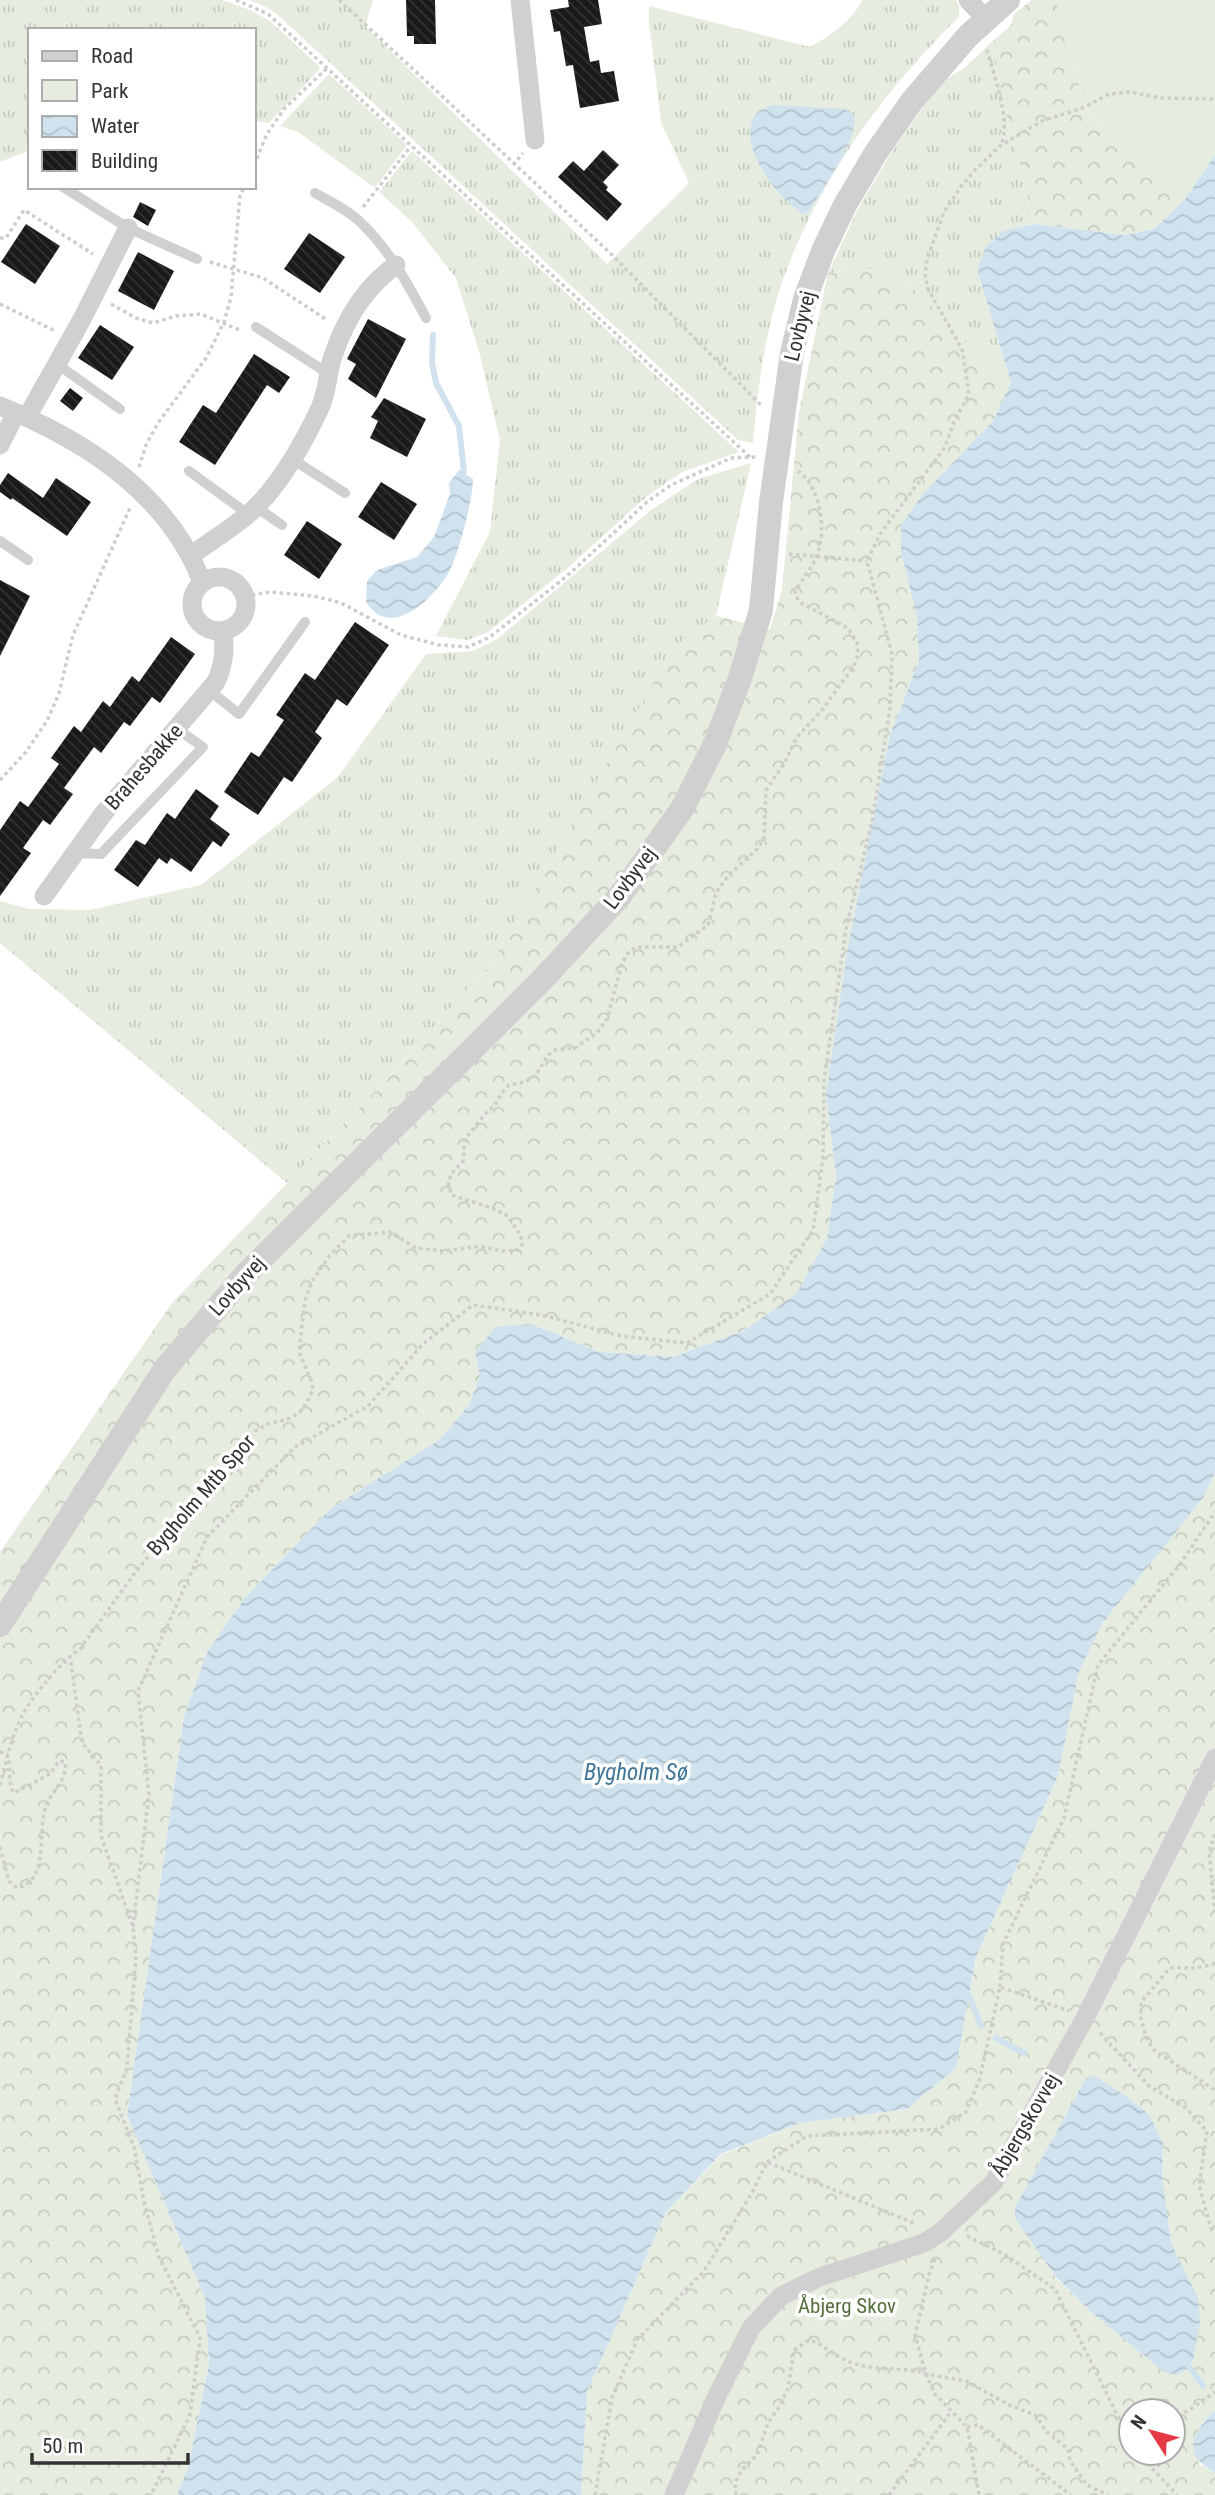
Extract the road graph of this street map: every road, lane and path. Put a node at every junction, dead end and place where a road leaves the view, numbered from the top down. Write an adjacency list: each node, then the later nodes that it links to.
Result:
1 (236, 0): 7 (path)
2 (340, 0): 33 (path)
3 (520, 0): 9 (street)
4 (968, 0): 6 (street)
5 (1008, 0): 6 (street, Lovbyvej)
6 (982, 23): 11 (path); 38 (street, Lovbyvej)
7 (327, 68): 10 (path); 12 (path)
8 (1215, 99): 11 (path)
9 (535, 140)
10 (411, 146): 16 (path); 36 (path)
11 (1000, 146): 49 (path)
12 (256, 159)
13 (65, 189): 17 (lane)
14 (243, 189): 22 (path)
15 (315, 193): 16 (lane)
16 (355, 217): 21 (lane)
17 (128, 228): 19 (lane); 20 (street)
18 (0, 238): 20 (path)
19 (197, 259): 22 (path)
20 (109, 265): 23 (street)
21 (396, 265): 25 (lane); 28 (street)
22 (233, 268): 26 (path); 28 (path)
23 (94, 295): 26 (path); 29 (street)
24 (0, 304): 29 (path)
25 (426, 317)
26 (224, 322): 27 (path); 40 (path)
27 (257, 327): 31 (lane)
28 (343, 331): 31 (street)
29 (71, 339): 30 (street)
30 (57, 364): 32 (lane); 34 (street)
31 (329, 375): 37 (street)
32 (120, 409)
33 (765, 410)
34 (14, 412): 35 (street); 40 (street)
35 (0, 445)
36 (750, 457): 38 (path); 51 (path)
37 (292, 459): 41 (lane); 42 (street)
38 (767, 463): 45 (street, Lovbyvej); 47 (path, Bygholm Mtb Spor)
39 (189, 471): 42 (lane)
40 (137, 486): 46 (street); 56 (path)
41 (345, 493)
42 (252, 510): 43 (lane); 46 (street)
43 (282, 524)
44 (0, 541): 48 (lane)
45 (766, 551): 47 (path); 60 (street, Lovbyvej)
46 (192, 555): 50 (street)
47 (816, 557): 49 (path); 61 (path, Bygholm Mtb Spor)
48 (28, 560)
49 (867, 561): 69 (path)
50 (202, 582): 51 (street); 53 (street)
51 (245, 596): 53 (street)
52 (305, 622): 54 (lane)
53 (223, 631): 54 (street, Brahesbakke)
54 (210, 691): 55 (street, Brahesbakke)
55 (177, 729): 57 (street, Brahesbakke); 57 (lane)
56 (0, 780)
57 (75, 853): 58 (street, Brahesbakke)
58 (44, 895)
59 (1215, 1512): 71 (path)
60 (0, 1625)
61 (70, 1655): 63 (path); 69 (path)
62 (0, 1752): 63 (path)
63 (9, 1755): 65 (path); 67 (path)
64 (1215, 1758): 72 (street, Åbjergskovvej)
65 (0, 1785)
66 (1215, 1834): 68 (path)
67 (0, 1847)
68 (1215, 1911)
69 (133, 1927): 84 (path)
70 (1215, 1964): 73 (path)
71 (1000, 1987): 72 (path); 74 (path)
72 (1086, 2016): 75 (path); 76 (street, Åbjergskovvej)
73 (1215, 2090)
74 (767, 2162): 76 (path); 85 (path)
75 (1215, 2232)
76 (941, 2239): 77 (path); 81 (path); 86 (street, Åbjergskovvej)
77 (926, 2374): 80 (path); 87 (path); 91 (path)
78 (1215, 2392): 79 (path)
79 (1187, 2411)
80 (951, 2412): 82 (path); 88 (path)
81 (1117, 2416)
82 (967, 2427): 89 (path); 90 (path)
83 (1151, 2467): 92 (path)
84 (151, 2495)
85 (595, 2495)
86 (674, 2495)
87 (736, 2495)
88 (890, 2495)
89 (979, 2495)
90 (1071, 2495)
91 (1108, 2495)
92 (1177, 2495)

